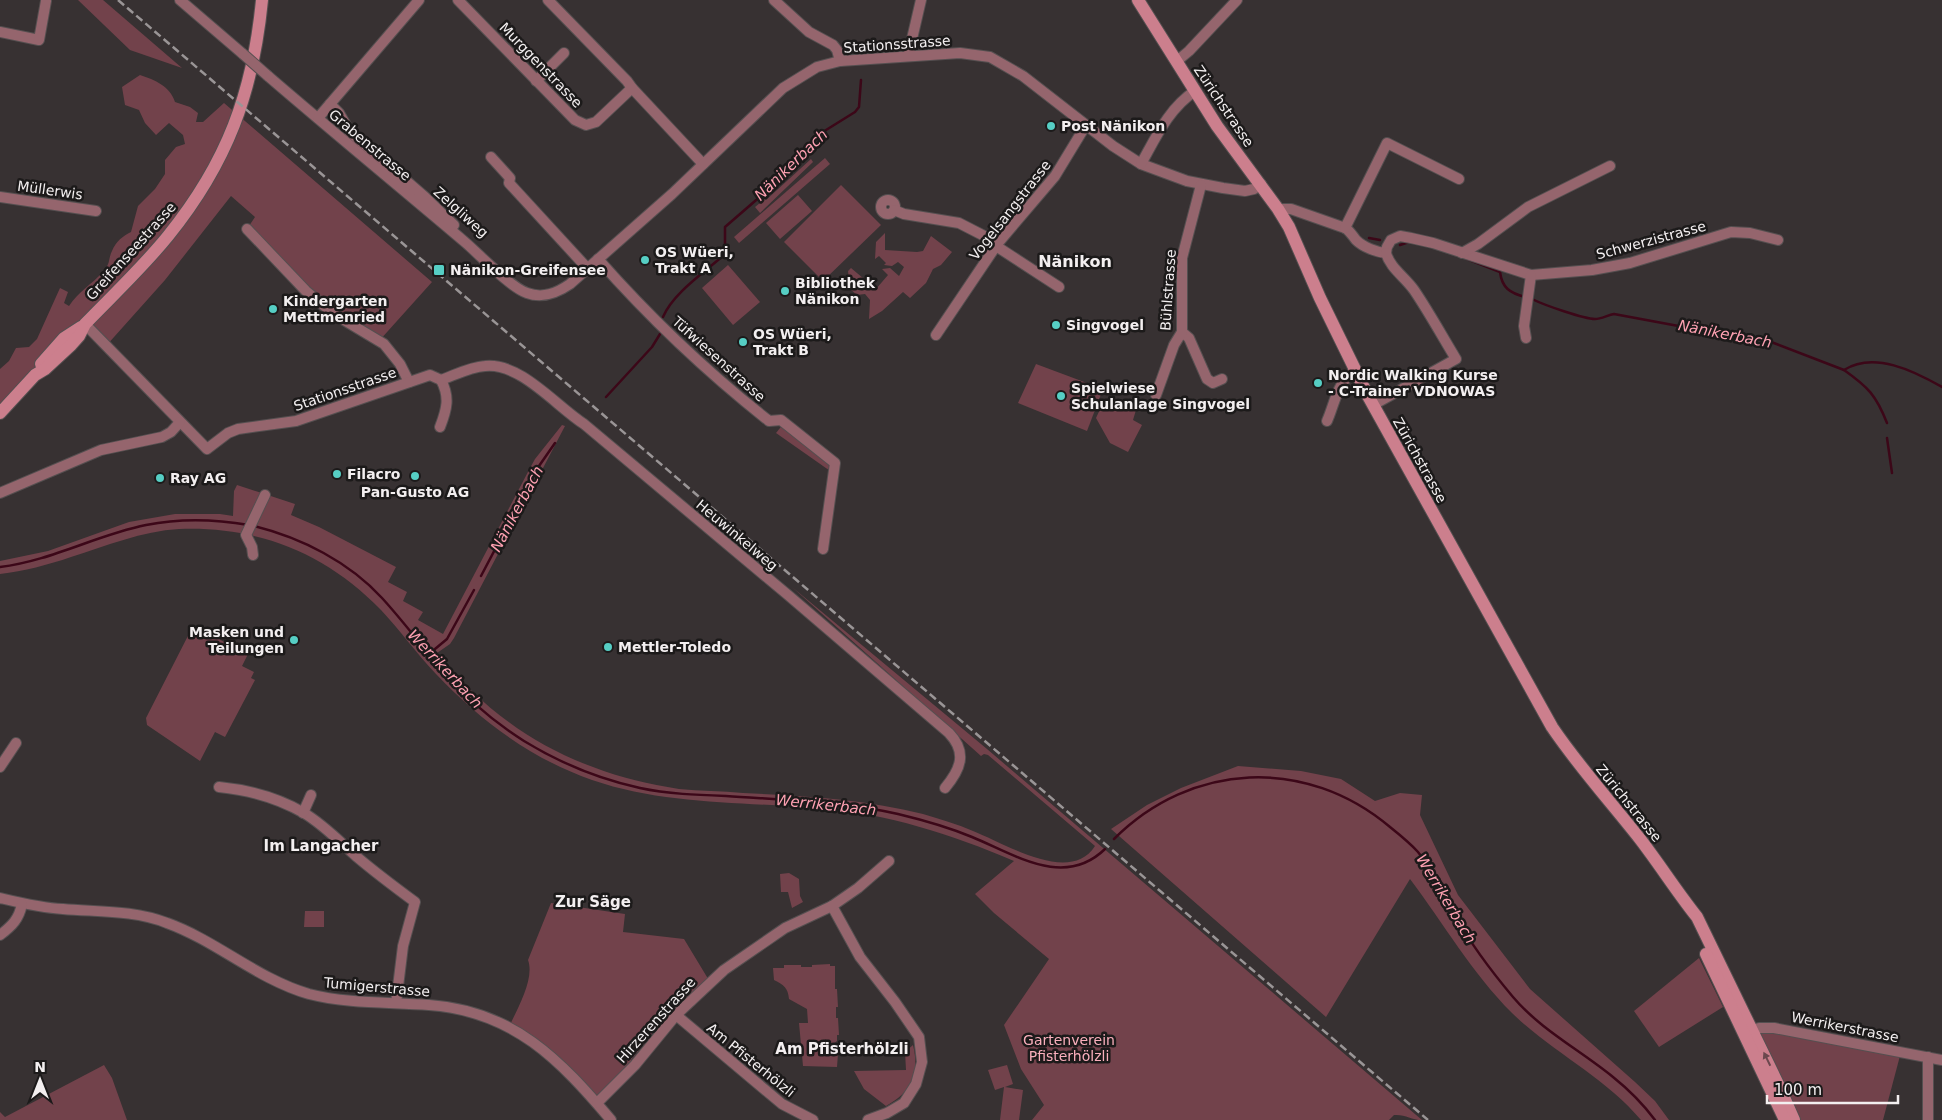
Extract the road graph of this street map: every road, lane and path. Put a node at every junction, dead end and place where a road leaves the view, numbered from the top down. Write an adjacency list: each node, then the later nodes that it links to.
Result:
1 (180, 0): 20 (street, Grabenstrasse, bridge)
2 (262, 0): 45 (main road, Greifenseestrasse)
3 (419, 0): 19 (street)
4 (458, 0): 16 (street, Murggenstrasse)
5 (548, 0): 17 (street)
6 (774, 0): 14 (street)
7 (921, 0): 13 (street)
8 (1138, 0): 15 (main road, Zürichstrasse)
9 (1237, 0): 15 (street)
10 (46, 1): 11 (street)
11 (0, 32)
12 (564, 54): 16 (street)
13 (908, 56): 14 (street, Stationsstrasse); 21 (street, Stationsstrasse)
14 (840, 62): 23 (street, Stationsstrasse)
15 (1177, 62): 18 (main road, Zürichstrasse)
16 (536, 81): 17 (street, Murggenstrasse)
17 (632, 88): 23 (street)
18 (1195, 91): 24 (street); 27 (main road, Zürichstrasse)
19 (330, 104): 20 (street); 42 (street, Zelgliweg)
20 (318, 118): 42 (street, Grabenstrasse)
21 (1086, 125): 24 (street, Stationsstrasse); 36 (street, Vogelsangstrasse)
22 (491, 157): 40 (street)
23 (703, 164): 39 (street, Stationsstrasse)
24 (1142, 164): 28 (street, Stationsstrasse)
25 (1610, 166): 38 (street)
26 (1459, 179): 33 (street)
27 (1261, 184): 28 (street, Stationsstrasse); 30 (main road, Zürichstrasse)
28 (1201, 185): 46 (street, Bühlstrasse)
29 (0, 197): 32 (street, Müllerwis)
30 (1278, 209): 33 (street); 49 (main road, Zürichstrasse)
31 (894, 210): 36 (street)
32 (96, 211)
33 (1345, 228): 37 (street)
34 (247, 229): 52 (street)
35 (1778, 240): 41 (street, Schwerzistrasse)
36 (997, 245): 43 (street); 47 (street, Vogelsangstrasse)
37 (1386, 253): 38 (street, Schwerzistrasse); 54 (street)
38 (1462, 253): 41 (street, Schwerzistrasse)
39 (598, 259): 40 (street, Stationsstrasse); 61 (street, Tüfwiesenstrasse)
40 (588, 269): 44 (street, Stationsstrasse)
41 (1531, 275): 48 (street)
42 (506, 279): 44 (street, Grabenstrasse)
43 (1059, 287)
44 (549, 294)
45 (85, 324): 55 (main road, Greifenseestrasse); 57 (street)
46 (1182, 332): 50 (street); 53 (street, Bühlstrasse)
47 (936, 335)
48 (1526, 338)
49 (1355, 371): 54 (main road, Zürichstrasse); 56 (street)
50 (1222, 378)
51 (441, 380): 52 (street, Stationsstrasse); 58 (street); 66 (street, Heuwinkelweg)
52 (409, 382): 57 (street, Stationsstrasse)
53 (1156, 395)
54 (1373, 405): 76 (main road, Zürichstrasse)
55 (0, 413)
56 (1327, 421)
57 (180, 422): 59 (street)
58 (440, 427)
59 (0, 493)
60 (264, 495): 62 (street)
61 (823, 548)
62 (252, 555)
63 (16, 743): 64 (street)
64 (0, 767)
65 (219, 787): 68 (street)
66 (945, 788)
67 (311, 796): 68 (street)
68 (303, 812): 74 (street)
69 (889, 862): 72 (street, Hirzerenstrasse)
70 (0, 898): 71 (street, Tumigerstrasse)
71 (22, 904): 73 (street); 74 (street, Tumigerstrasse)
72 (832, 906): 75 (street, Hirzerenstrasse); 82 (street)
73 (0, 935)
74 (396, 1004): 79 (street, Tumigerstrasse)
75 (676, 1015): 79 (street, Hirzerenstrasse); 81 (street, Am Pfisterhölzli)
76 (1748, 1031): 77 (street, Werrikerstrasse); 83 (main road, Zürichstrasse); 84 (main road, Zürichstrasse, one-way to 76)
77 (1928, 1057): 78 (street, Werrikerstrasse); 85 (street)
78 (1942, 1060)
79 (597, 1103): 80 (street, Tumigerstrasse)
80 (611, 1120)
81 (813, 1120)
82 (868, 1120)
83 (1785, 1120)
84 (1794, 1120)
85 (1928, 1120)

